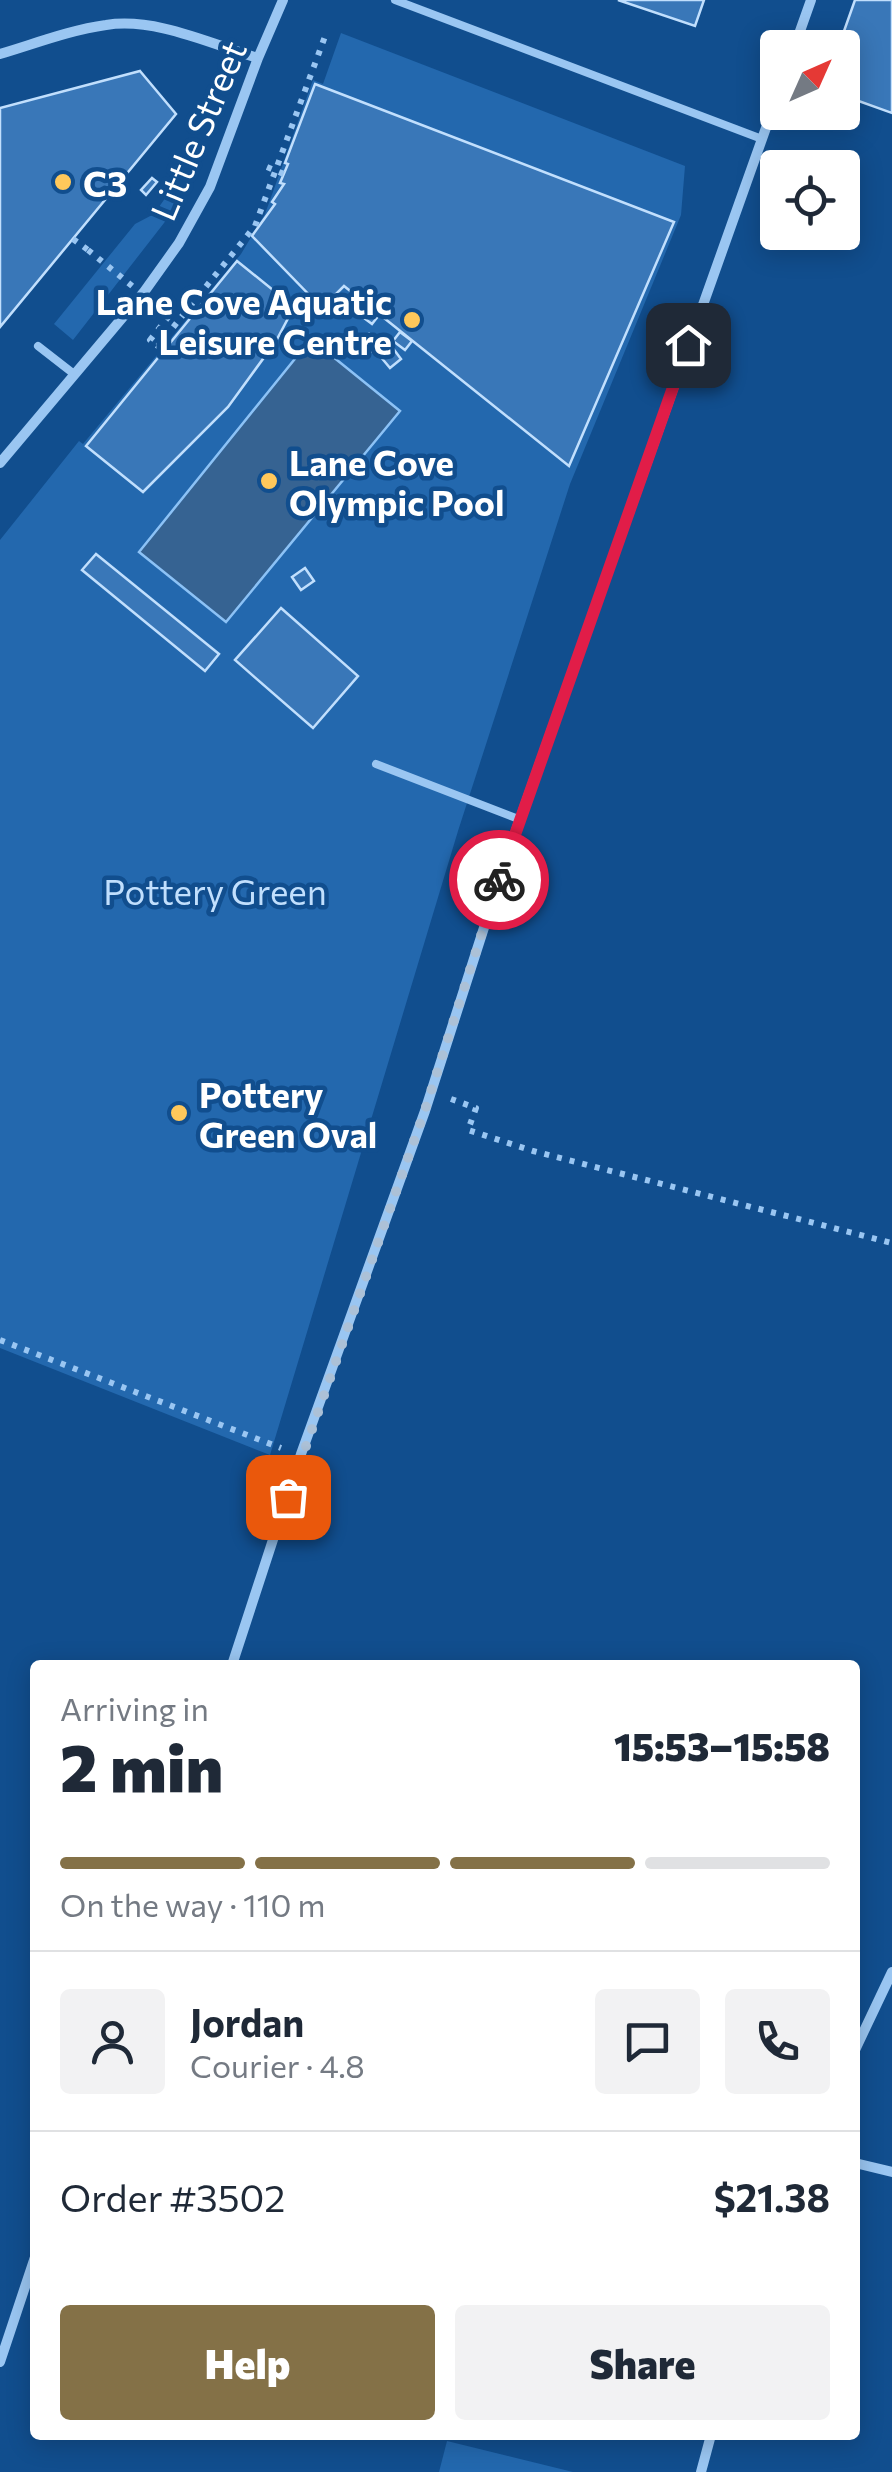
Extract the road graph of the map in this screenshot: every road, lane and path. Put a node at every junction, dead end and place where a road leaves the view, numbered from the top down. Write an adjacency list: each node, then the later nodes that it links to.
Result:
1 (284, 0): 7 (street, Little Street)
2 (395, 0): 9 (lane)
3 (811, 0): 4 (street)
4 (800, 30)
5 (327, 31): 11 (path)
6 (0, 54): 7 (street)
7 (258, 58): 14 (street, Little Street)
8 (765, 130): 9 (street)
9 (762, 140): 17 (street)
10 (267, 167): 11 (path)
11 (280, 173): 12 (path, bridge)
12 (73, 239)
13 (38, 346): 14 (lane)
14 (74, 374): 15 (street, Little Street)
15 (0, 463)
16 (376, 764): 17 (lane)
17 (521, 820): 18 (street)
18 (425, 1110): 19 (path); 21 (street)
19 (892, 1243)
20 (0, 1340): 21 (path)
21 (301, 1454): 22 (street)
22 (234, 1660)
23 (892, 1972): 24 (street)
24 (860, 2039)
25 (860, 2164): 26 (street)
26 (892, 2172)
27 (30, 2272): 28 (street)
28 (0, 2362)
29 (710, 2440): 30 (street)
30 (701, 2472)

